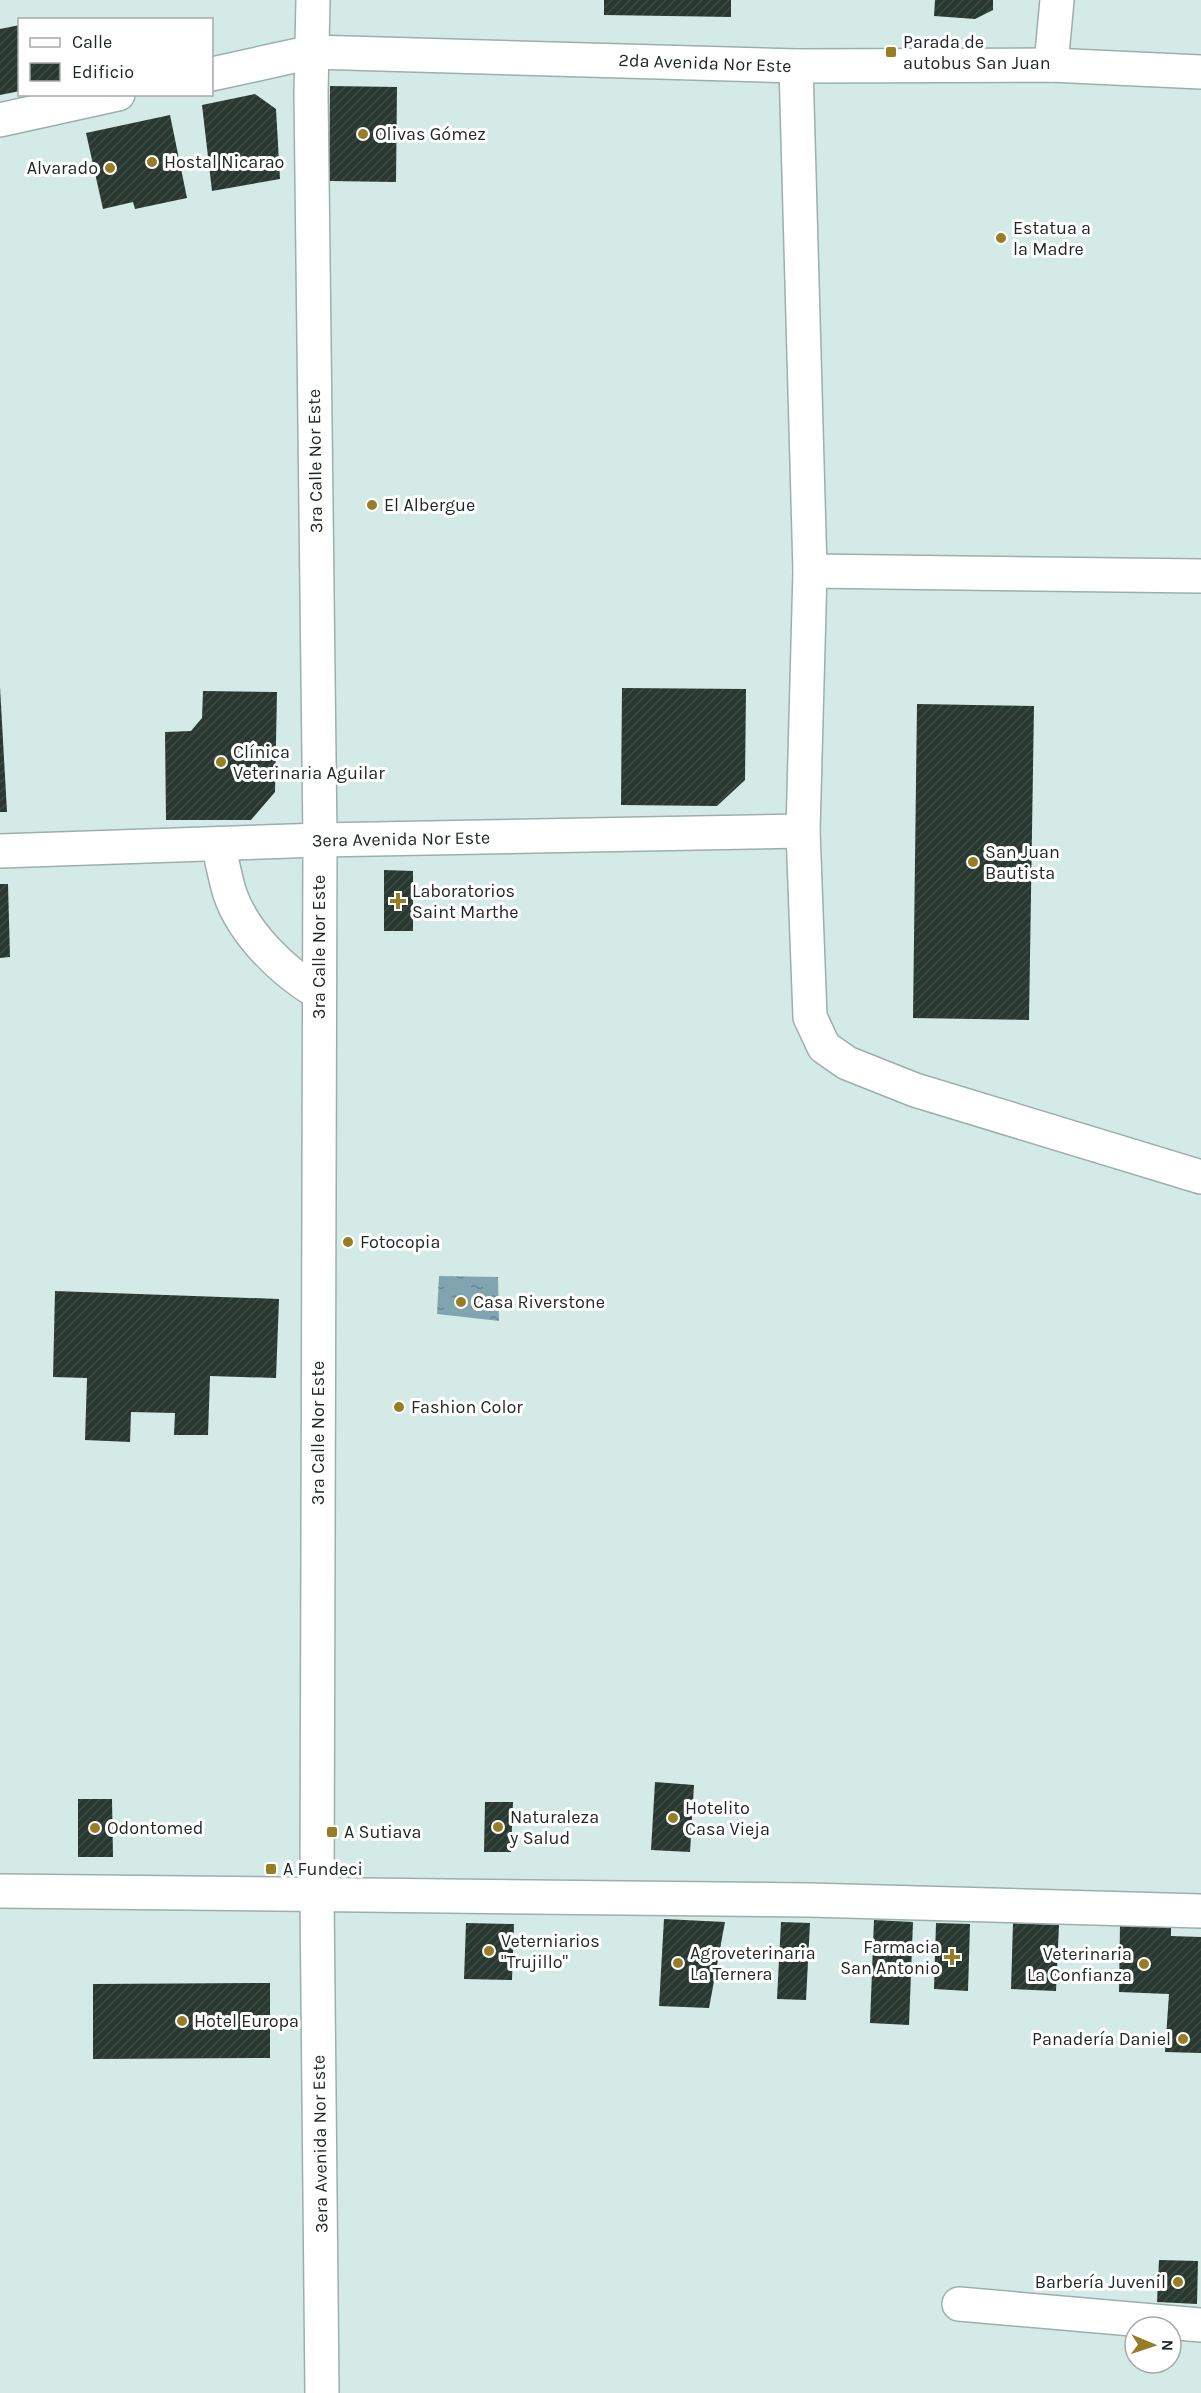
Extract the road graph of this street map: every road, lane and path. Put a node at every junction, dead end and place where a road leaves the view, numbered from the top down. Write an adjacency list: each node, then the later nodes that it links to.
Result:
1 (313, 0): 3 (street, 3ra Calle Nor Este)
2 (1057, 0): 4 (street)
3 (312, 52): 5 (street, 2da Avenida Nor Este); 7 (street, 2da Avenida Nor Este); 13 (street, 3ra Calle Nor Este)
4 (1052, 65): 5 (street, 2da Avenida Nor Este); 6 (street, 2da Avenida Nor Este)
5 (796, 66): 10 (street)
6 (1201, 72)
7 (213, 74)
8 (109, 96): 9 (street)
9 (0, 120)
10 (810, 571): 11 (street); 12 (street)
11 (1201, 576)
12 (803, 831): 13 (street, 3era Avenida Nor Este); 17 (street)
13 (320, 840): 14 (street, 3era Avenida Nor Este); 16 (street, 3ra Calle Nor Este)
14 (218, 844): 15 (street, 3era Avenida Nor Este); 16 (street)
15 (0, 851)
16 (319, 993): 19 (street, 3ra Calle Nor Este)
17 (1201, 1177)
18 (0, 1891): 19 (street)
19 (317, 1895): 20 (street); 23 (street, 3era Avenida Nor Este)
20 (1201, 1911)
21 (959, 2304): 22 (street)
22 (1201, 2325)
23 (322, 2393)

